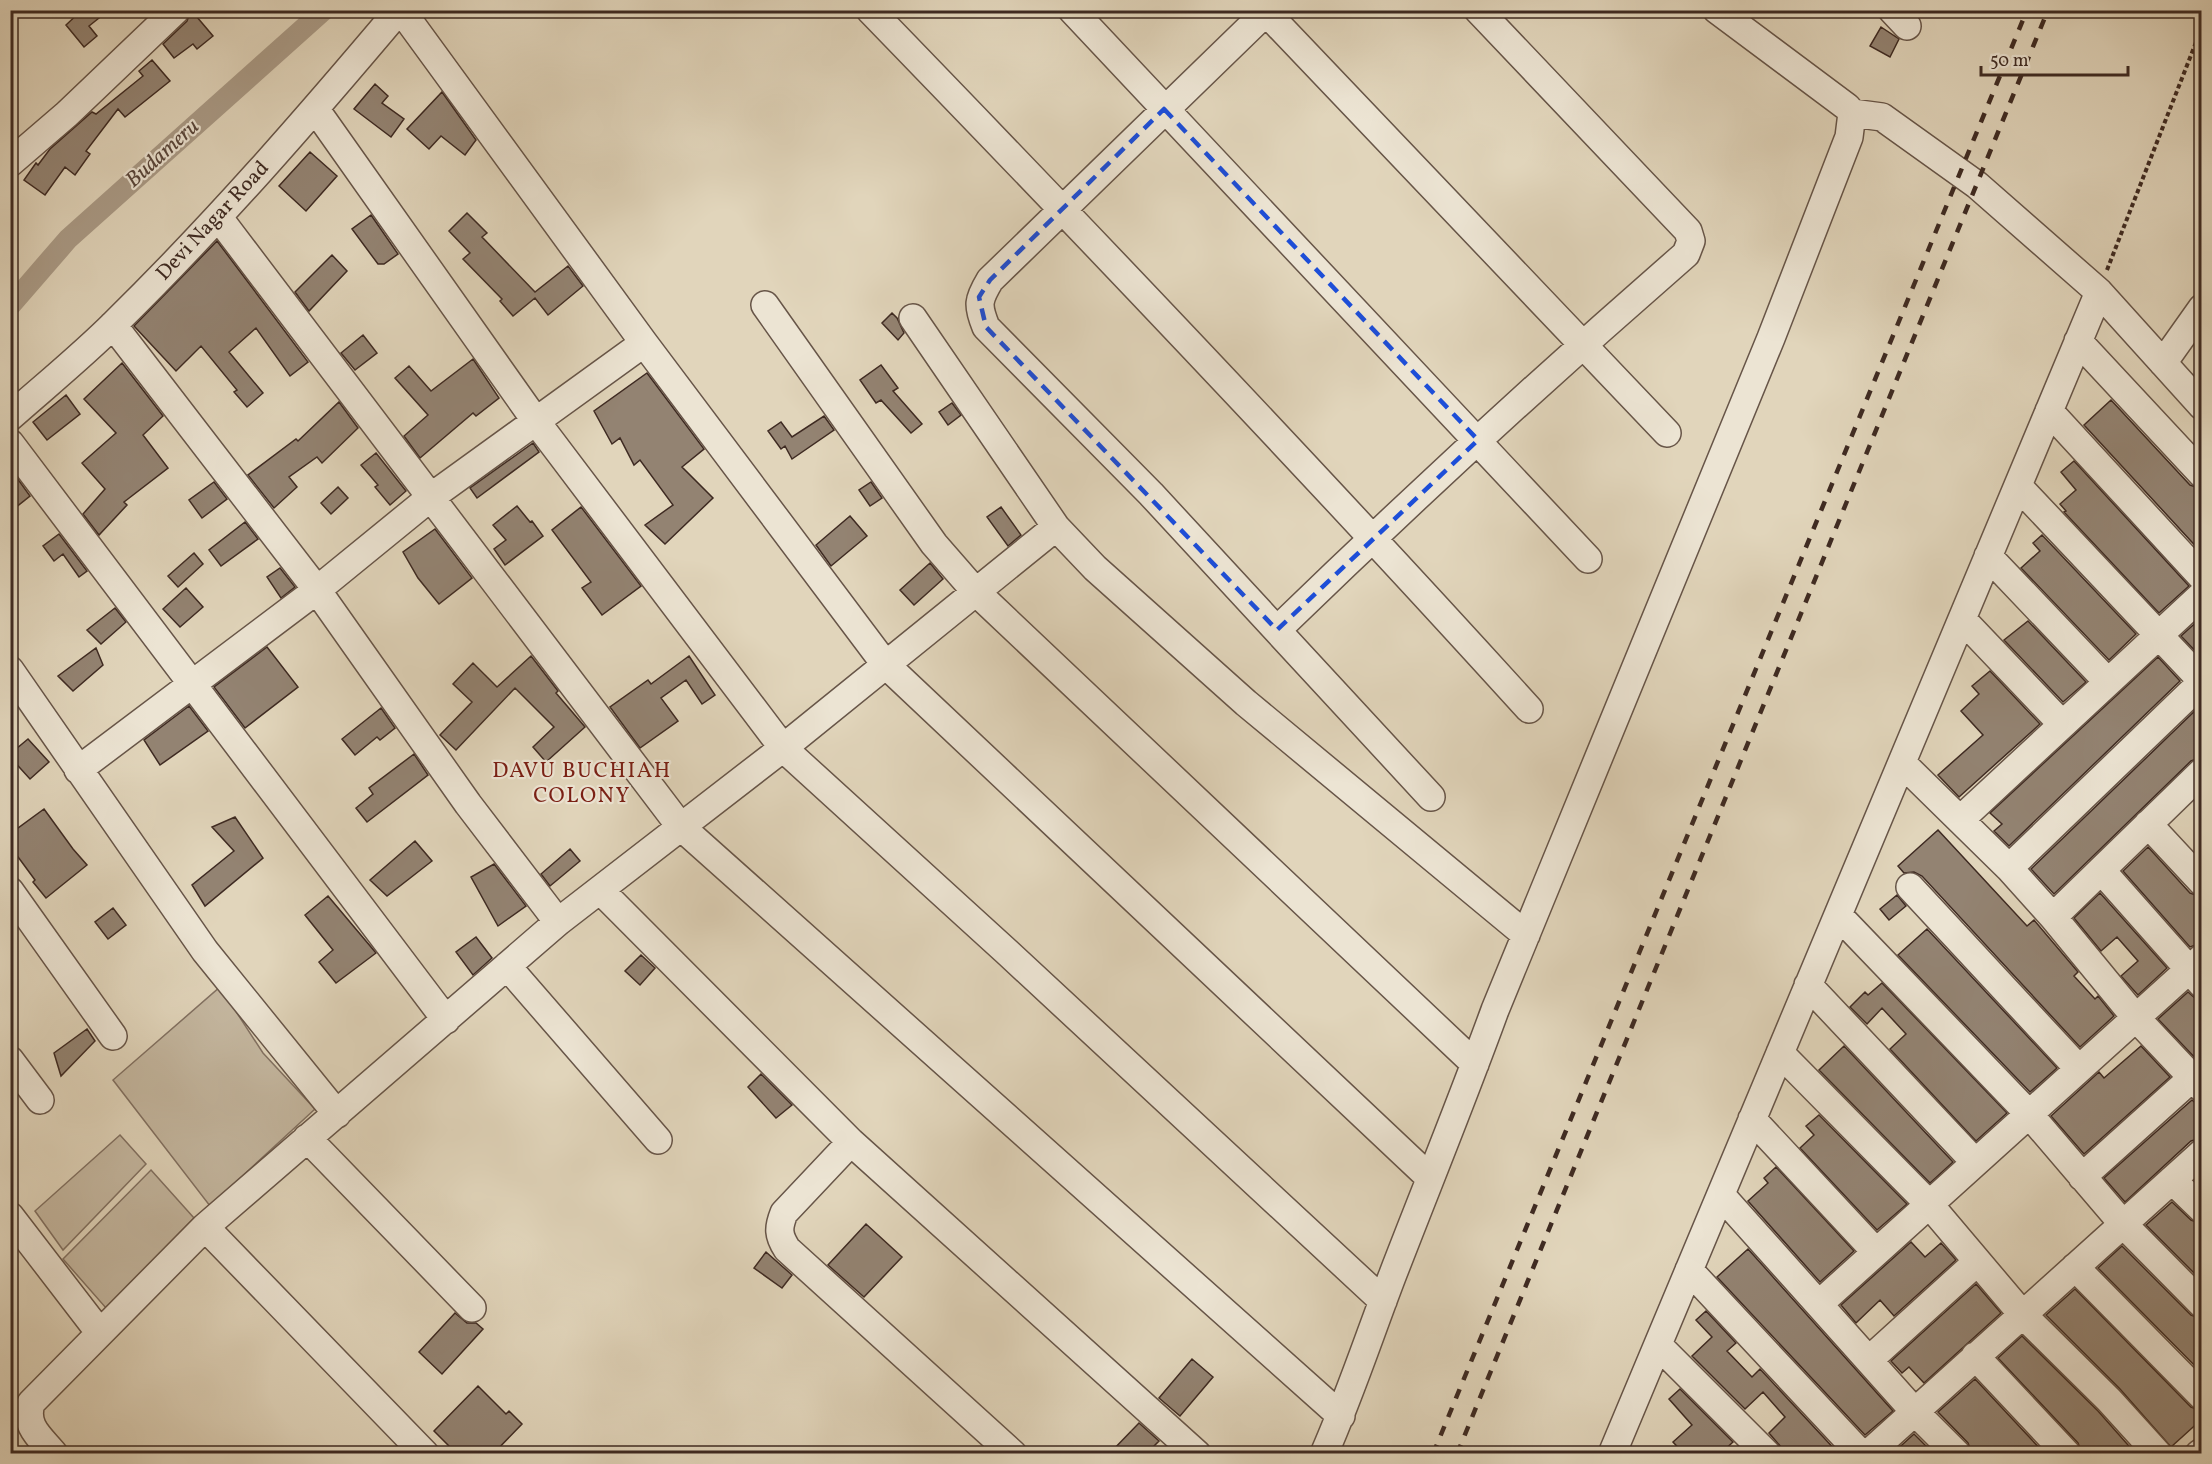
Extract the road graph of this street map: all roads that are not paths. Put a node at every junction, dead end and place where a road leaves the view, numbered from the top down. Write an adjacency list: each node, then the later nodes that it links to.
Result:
1 (176, 10): 11 (street)
2 (400, 10): 10 (street, Devi Nagar Road); 20 (street)
3 (870, 10): 12 (street)
4 (1072, 10): 9 (street)
5 (1478, 10): 21 (street)
6 (1718, 10): 8 (street)
7 (1266, 11): 9 (street); 21 (street)
8 (1847, 107): 14 (street); 68 (street)
9 (1164, 109): 12 (street); 28 (street)
10 (315, 110): 13 (street, Devi Nagar Road); 26 (street)
11 (10, 163)
12 (1062, 208): 34 (street); 42 (street)
13 (219, 218): 18 (street, Devi Nagar Road); 32 (street)
14 (2099, 292): 19 (street); 22 (street)
15 (765, 305): 39 (street)
16 (2202, 308): 22 (street)
17 (913, 318): 33 (street)
18 (114, 325): 25 (street, Devi Nagar Road); 38 (street)
19 (2078, 341): 24 (street); 30 (street)
20 (644, 343): 26 (street); 44 (street)
21 (1582, 344): 27 (street); 28 (street)
22 (2163, 363): 23 (street)
23 (2202, 406)
24 (2049, 411): 31 (street); 37 (street)
25 (10, 417)
26 (535, 420): 32 (street); 51 (street)
27 (1667, 433)
28 (1478, 440): 34 (street); 36 (street)
29 (10, 443): 48 (street)
30 (2202, 474)
31 (2018, 486): 35 (street); 43 (street)
32 (431, 497): 38 (street); 58 (street)
33 (1056, 527): 39 (street); 68 (street)
34 (1373, 537): 42 (street); 49 (street)
35 (1988, 556): 41 (street); 46 (street)
36 (1588, 559)
37 (2202, 577)
38 (317, 590): 48 (street); 67 (street)
39 (975, 591): 44 (street); 77 (street)
40 (2202, 595): 43 (street)
41 (1962, 619): 50 (street); 52 (street)
42 (1277, 630): 55 (street)
43 (2158, 635): 46 (street); 47 (street)
44 (885, 664): 51 (street); 90 (street)
45 (10, 670): 53 (street)
46 (2108, 682): 50 (street)
47 (2202, 682): 59 (street)
48 (191, 684): 53 (street); 73 (street)
49 (1529, 709)
50 (2062, 724): 56 (street)
51 (783, 748): 58 (street); 102 (street)
52 (1902, 763): 56 (street); 65 (street)
53 (78, 770): 81 (street)
54 (2202, 772): 57 (street)
55 (1431, 797)
56 (1961, 819): 59 (street)
57 (2148, 824): 60 (street); 61 (street)
58 (680, 826): 63 (street); 113 (street)
59 (2009, 868): 66 (street)
60 (2101, 870): 66 (street); 70 (street)
61 (2202, 882)
62 (1910, 887): 78 (street)
63 (600, 890): 67 (street); 86 (street)
64 (10, 891): 74 (street)
65 (1838, 915): 71 (street); 82 (street)
66 (2053, 917): 72 (street)
67 (558, 922): 69 (street)
68 (1526, 935): 77 (street)
69 (507, 966): 73 (street); 85 (street)
70 (2197, 971): 72 (street)
71 (1808, 986): 75 (street); 88 (street)
72 (2136, 1018): 78 (street); 79 (street)
73 (446, 1020): 81 (street)
74 (113, 1036)
75 (1780, 1053): 83 (street); 93 (street)
76 (10, 1059): 80 (street)
77 (1475, 1064): 90 (street)
78 (2079, 1069): 82 (street)
79 (2197, 1083): 89 (street)
80 (40, 1100)
81 (337, 1114): 84 (street)
82 (2029, 1114): 88 (street); 89 (street)
83 (1752, 1119): 92 (street); 98 (street)
84 (307, 1138): 97 (street); 105 (street)
85 (658, 1140)
86 (851, 1142): 117 (street); 118 (street)
87 (2202, 1153): 91 (street)
88 (1975, 1162): 93 (street)
89 (2082, 1177): 96 (street)
90 (1430, 1178): 102 (street)
91 (2172, 1180): 94 (street); 96 (street)
92 (1721, 1195): 101 (street); 103 (street)
93 (1929, 1204): 98 (street); 99 (street)
94 (2202, 1209)
95 (10, 1216): 107 (street)
96 (2123, 1224): 100 (street); 104 (street)
97 (205, 1227): 107 (street); 116 (street)
98 (1876, 1252): 103 (street)
99 (1977, 1262): 106 (street); 110 (street)
100 (2075, 1267): 106 (street); 111 (street)
101 (1689, 1270): 108 (street); 121 (street)
102 (1383, 1301): 113 (street)
103 (1819, 1304): 110 (street)
104 (2202, 1304)
105 (472, 1308)
106 (2022, 1314): 109 (street); 125 (street)
107 (100, 1333): 115 (street)
108 (1658, 1345): 114 (street); 120 (street)
109 (1975, 1356): 112 (street); 124 (street)
110 (1869, 1360): 112 (street)
111 (2202, 1396)
112 (1914, 1411): 122 (street); 123 (street)
113 (1341, 1416): 119 (street)
114 (1751, 1448)
115 (54, 1454)
116 (425, 1454)
117 (1013, 1454)
118 (1197, 1454)
119 (1324, 1454)
120 (1612, 1454)
121 (1861, 1454)
122 (1868, 1454)
123 (1957, 1454)
124 (2067, 1454)
125 (2158, 1454)

